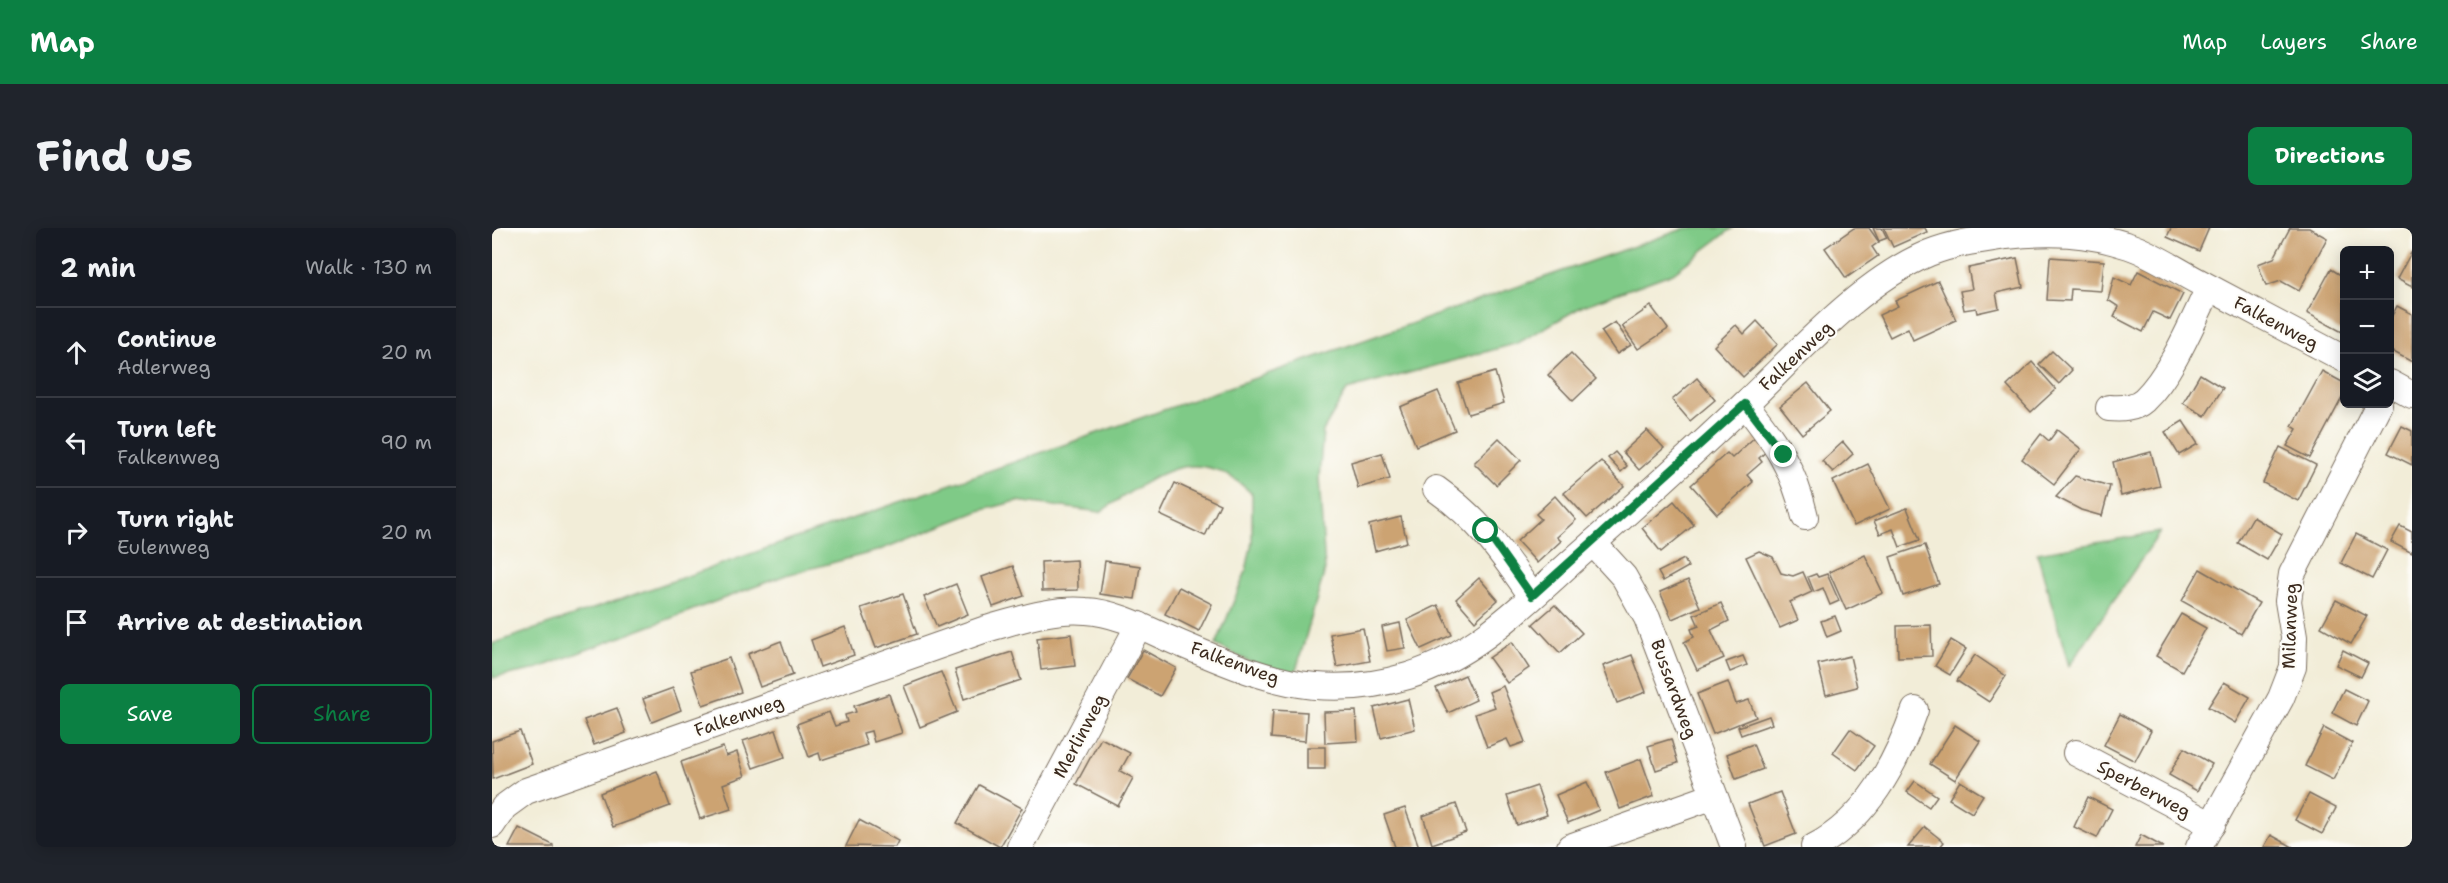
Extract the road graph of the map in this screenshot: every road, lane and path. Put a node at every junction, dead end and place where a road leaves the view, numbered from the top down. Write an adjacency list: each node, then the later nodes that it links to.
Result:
1 (2209, 288): 2 (street, Falkenweg); 5 (street, Falkenweg); 6 (street)
2 (2340, 357)
3 (2394, 385): 4 (street)
4 (2412, 395)
5 (1745, 404): 9 (street); 10 (street, Falkenweg)
6 (2109, 408)
7 (2377, 408): 17 (street, Milanweg)
8 (1436, 489): 11 (street)
9 (1805, 517)
10 (1593, 543): 11 (street, Falkenweg); 15 (street, Bussardweg)
11 (1532, 596): 12 (street, Falkenweg)
12 (1139, 625): 16 (street, Falkenweg); 18 (street, Merlinweg)
13 (1915, 710): 21 (street)
14 (2076, 753): 17 (street, Sperberweg)
15 (1714, 796): 19 (street); 20 (street, Bussardweg)
16 (492, 825)
17 (2212, 825): 22 (street, Milanweg)
18 (1020, 847)
19 (1570, 847)
20 (1734, 847)
21 (1814, 847)
22 (2199, 847)

